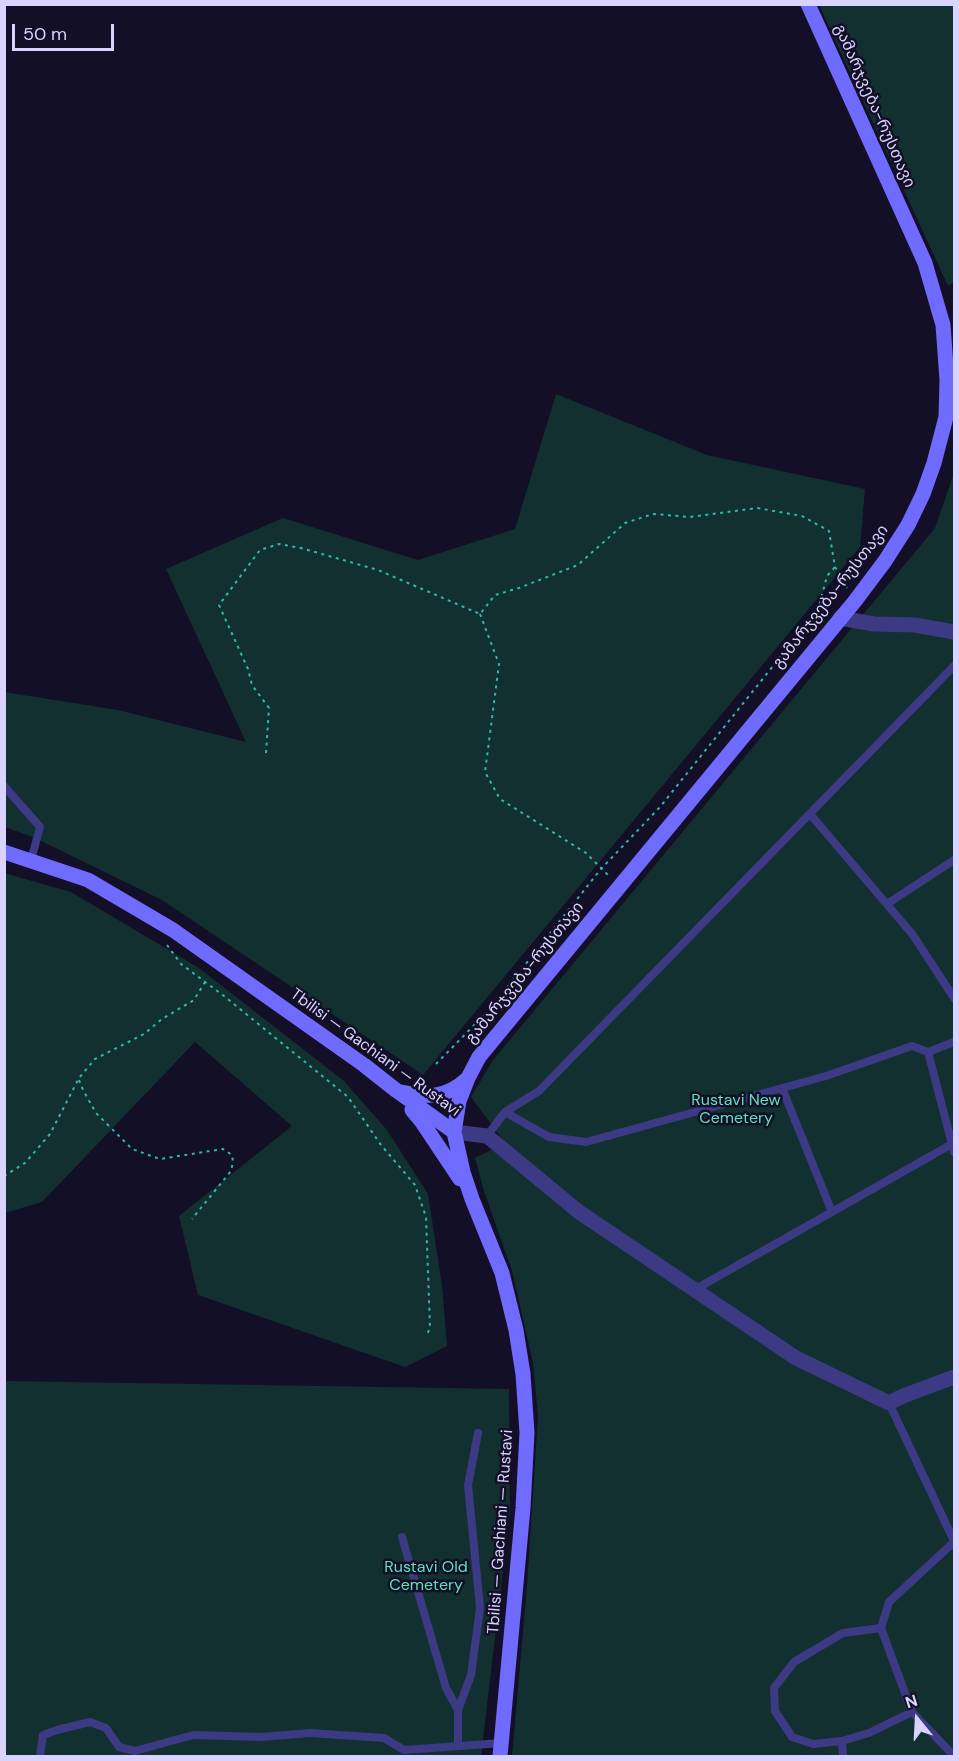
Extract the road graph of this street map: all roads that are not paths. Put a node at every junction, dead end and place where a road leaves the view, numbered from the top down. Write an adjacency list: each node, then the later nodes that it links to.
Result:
1 (808, 4): 2 (main road, გამარჯვება-რუსთავი)
2 (840, 618): 3 (street); 14 (main road, გამარჯვება-რუსთავი)
3 (954, 633)
4 (954, 666): 6 (lane)
5 (4, 786): 8 (lane)
6 (810, 814): 10 (lane); 17 (lane)
7 (4, 852): 8 (main road, Tbilisi — Gachiani — Rustavi)
8 (31, 860): 16 (main road, Tbilisi — Gachiani — Rustavi)
9 (954, 860): 10 (lane)
10 (887, 904): 11 (lane)
11 (954, 998)
12 (954, 1042): 13 (lane)
13 (928, 1052): 15 (lane); 20 (lane)
14 (468, 1078): 16 (main road); 18 (main road, გამარჯვება-რუსთავი)
15 (782, 1088): 17 (lane); 22 (lane)
16 (397, 1091): 18 (main road, Tbilisi — Gachiani — Rustavi); 21 (main road)
17 (505, 1112): 19 (lane)
18 (454, 1132): 19 (street); 21 (main road, Tbilisi — Gachiani — Rustavi)
19 (487, 1136): 23 (street)
20 (953, 1148): 22 (lane)
21 (472, 1200): 34 (main road, Tbilisi — Gachiani — Rustavi)
22 (832, 1212): 23 (lane)
23 (694, 1290): 25 (street)
24 (954, 1377): 25 (street)
25 (889, 1403): 28 (lane)
26 (478, 1433): 30 (lane)
27 (402, 1537): 30 (lane)
28 (954, 1542): 29 (lane)
29 (880, 1628): 31 (lane); 32 (lane)
30 (458, 1710): 33 (lane)
31 (912, 1712): 32 (lane); 37 (lane)
32 (842, 1742): 36 (lane)
33 (458, 1746): 34 (lane); 35 (lane)
34 (501, 1750)
35 (40, 1756)
36 (843, 1756)
37 (954, 1756)

